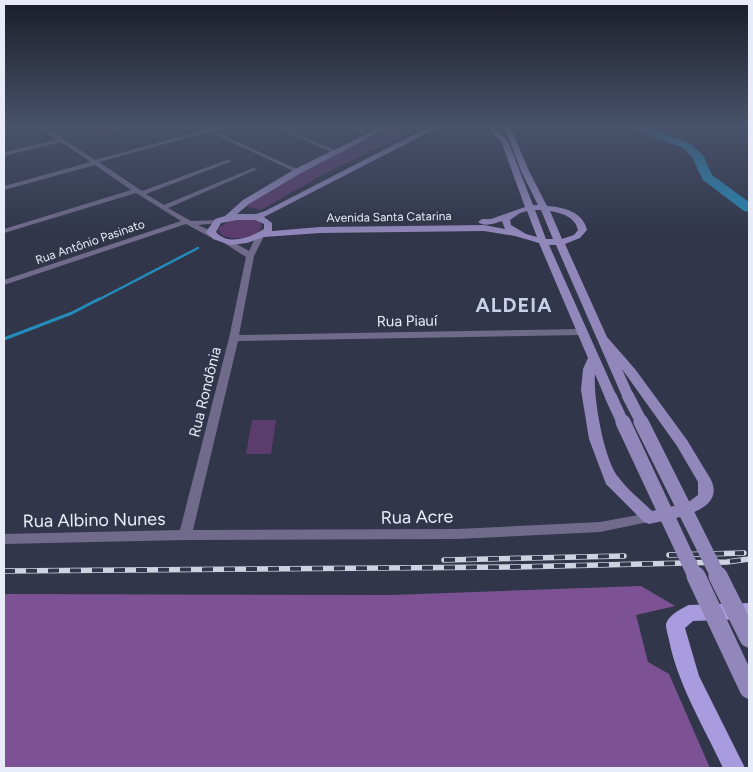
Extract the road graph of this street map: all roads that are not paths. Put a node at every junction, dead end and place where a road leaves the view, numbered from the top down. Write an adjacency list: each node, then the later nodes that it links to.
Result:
1 (95, 162): 10 (street); 11 (street)
2 (226, 162): 11 (street)
3 (278, 162): 9 (street)
4 (316, 162): 9 (main road)
5 (364, 162): 18 (main road)
6 (513, 162): 14 (main road)
7 (523, 162): 15 (main road)
8 (255, 169): 12 (street)
9 (298, 171): 13 (main road)
10 (4, 188)
11 (139, 192): 12 (street); 22 (street)
12 (163, 208): 20 (street)
13 (237, 208): 16 (main road); 19 (main road)
14 (530, 208): 15 (main road, Avenida Santa Catarina); 17 (main road, Avenida Santa Catarina); 27 (main road)
15 (544, 208): 28 (main road); 28 (main road, Avenida Santa Catarina)
16 (246, 216): 18 (main road); 19 (main road)
17 (508, 216): 21 (main road, Avenida Santa Catarina); 23 (main road)
18 (257, 217): 21 (main road)
19 (224, 219): 20 (street, Rua Antônio Pasinato); 24 (main road)
20 (185, 222): 24 (street); 30 (street, Rua Antônio Pasinato)
21 (268, 223): 25 (main road)
22 (4, 230)
23 (514, 233): 25 (main road, Avenida Santa Catarina); 27 (main road, Avenida Santa Catarina)
24 (213, 235): 26 (main road)
25 (262, 235): 26 (main road, Avenida Santa Catarina); 29 (street, Rua Rondônia)
26 (225, 241): 29 (street)
27 (543, 242): 28 (main road, Avenida Santa Catarina); 31 (main road)
28 (559, 242): 33 (main road)
29 (250, 256): 32 (street, Rua Rondônia)
30 (4, 283)
31 (581, 332): 32 (street, Rua Piauí); 34 (main road)
32 (234, 338): 36 (street, Rua Rondônia)
33 (602, 338): 35 (main road); 39 (main road, bridge)
34 (594, 360): 35 (main road); 40 (main road, bridge)
35 (649, 518): 36 (street, Rua Acre)
36 (185, 535): 37 (street, Rua Albino Nunes)
37 (4, 539)
38 (749, 611): 41 (main road)
39 (749, 638)
40 (749, 689)
41 (734, 768)

